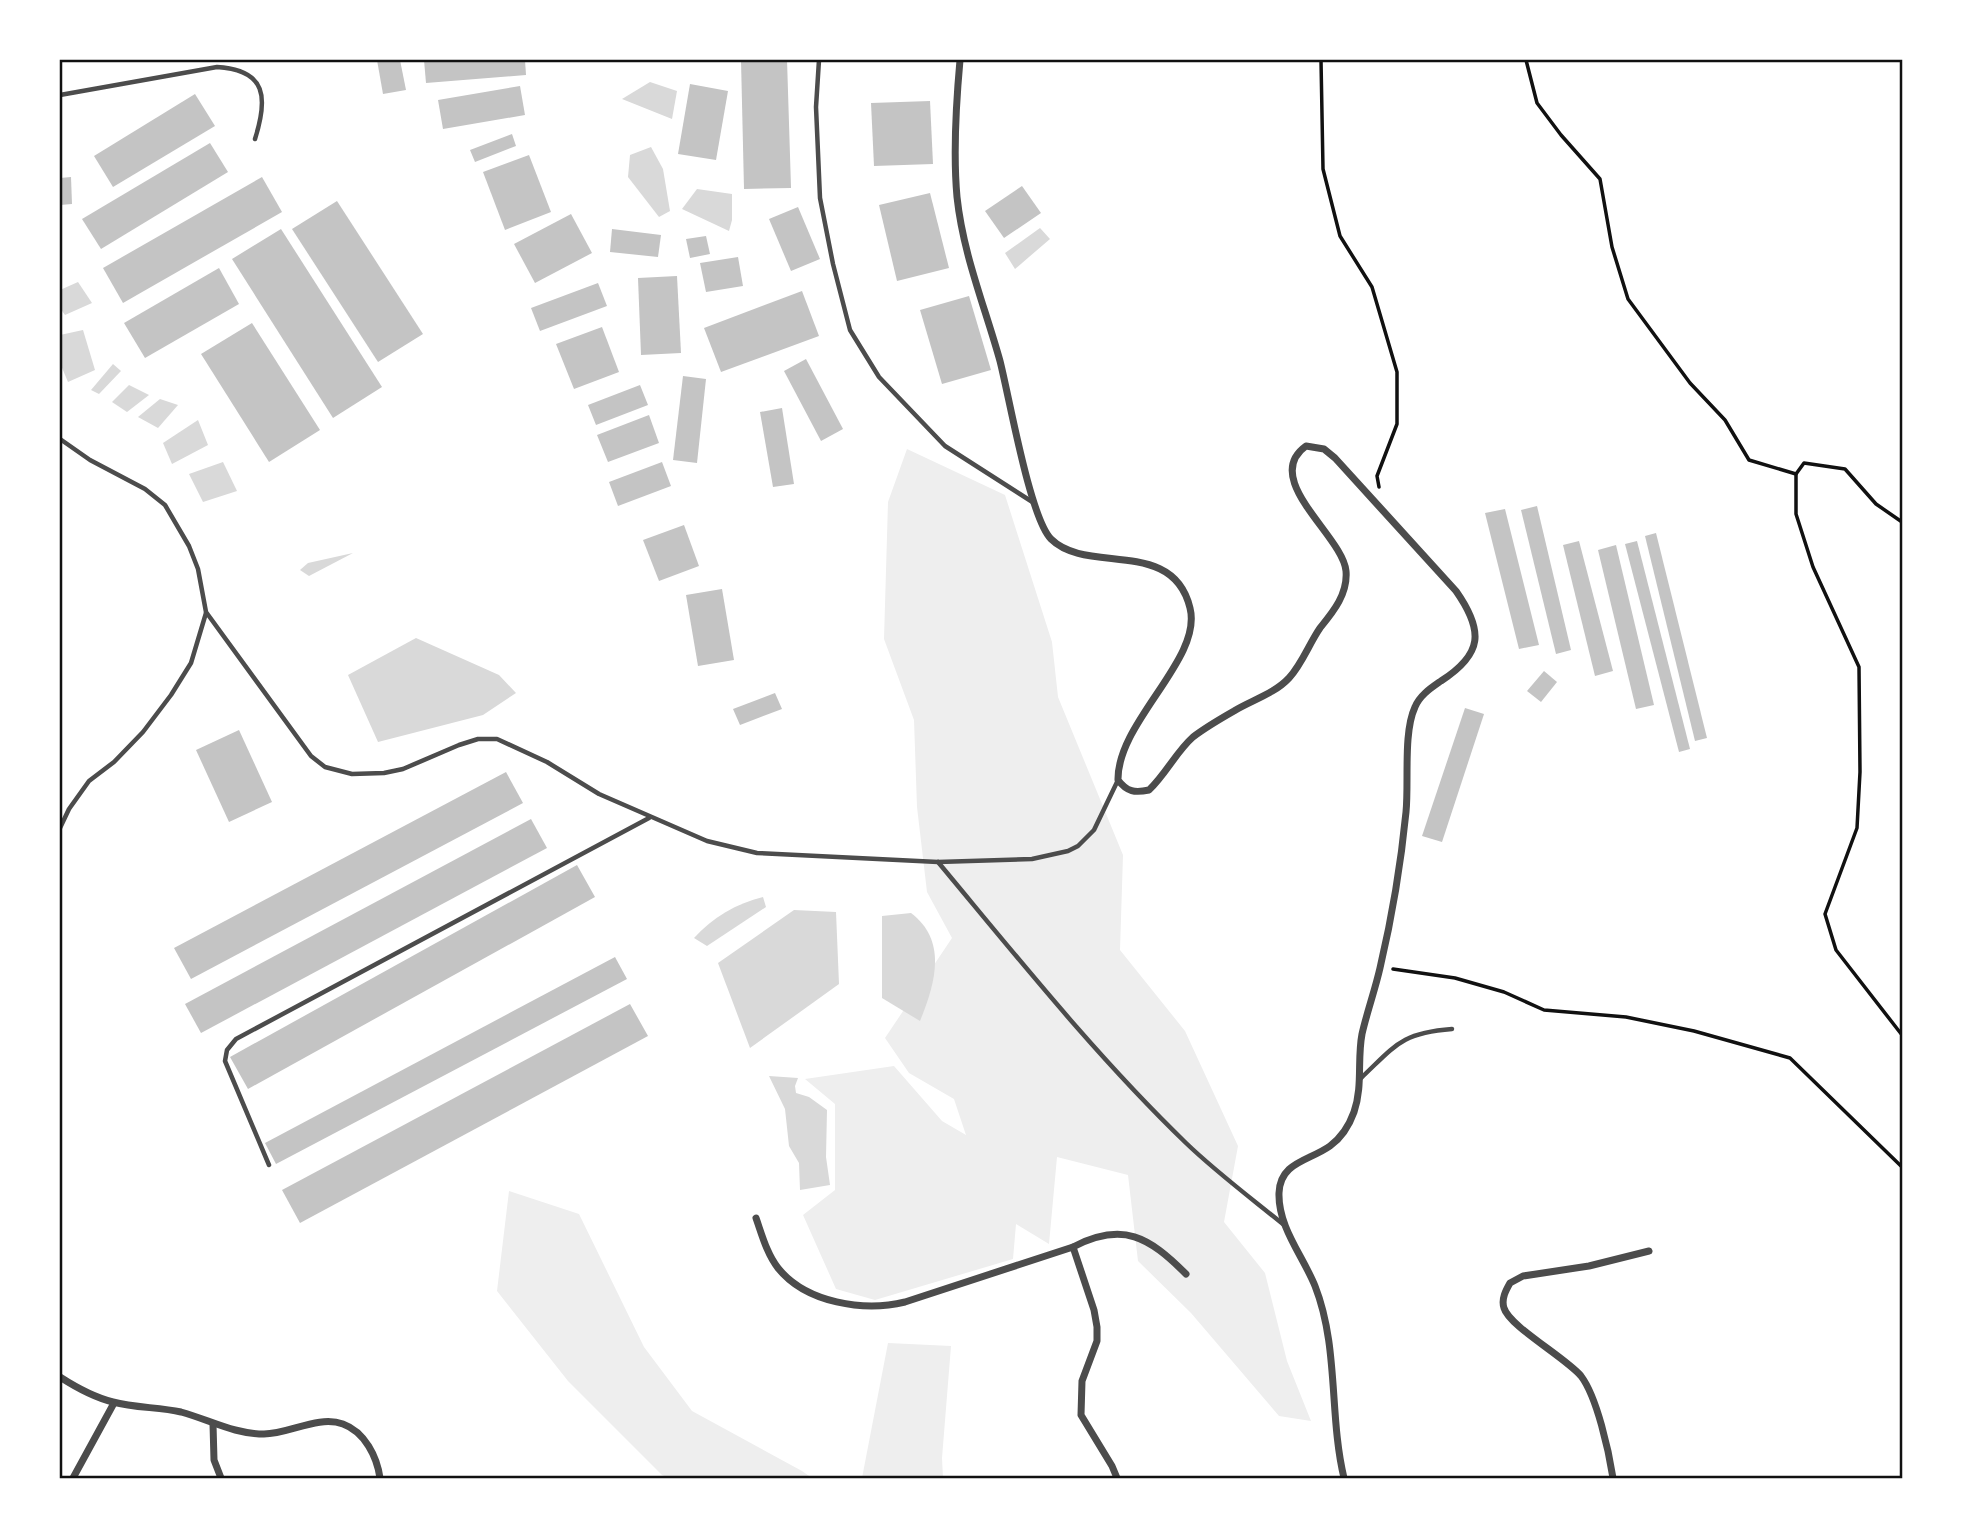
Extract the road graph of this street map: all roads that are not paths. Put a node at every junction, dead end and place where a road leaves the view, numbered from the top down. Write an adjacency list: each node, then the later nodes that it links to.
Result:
1 (819, 60): 6 (lane)
2 (960, 60): 6 (street)
3 (60, 95): 4 (lane)
4 (256, 139)
5 (60, 439): 7 (lane)
6 (1035, 503): 8 (street)
7 (206, 612): 9 (lane); 10 (lane)
8 (1118, 780): 11 (lane); 13 (street)
9 (650, 817): 11 (lane); 14 (lane)
10 (60, 828)
11 (938, 862): 16 (lane)
12 (1452, 1029): 13 (lane)
13 (1361, 1078): 16 (street)
14 (269, 1165)
15 (756, 1218): 17 (street)
16 (1286, 1227): 27 (street)
17 (1073, 1247): 19 (street); 26 (street)
18 (1649, 1251): 28 (street)
19 (1186, 1273)
20 (60, 1377): 21 (street)
21 (114, 1403): 22 (street); 23 (street)
22 (213, 1424): 24 (street); 25 (street)
23 (74, 1479)
24 (221, 1479)
25 (380, 1479)
26 (1117, 1479)
27 (1344, 1479)
28 (1613, 1479)

